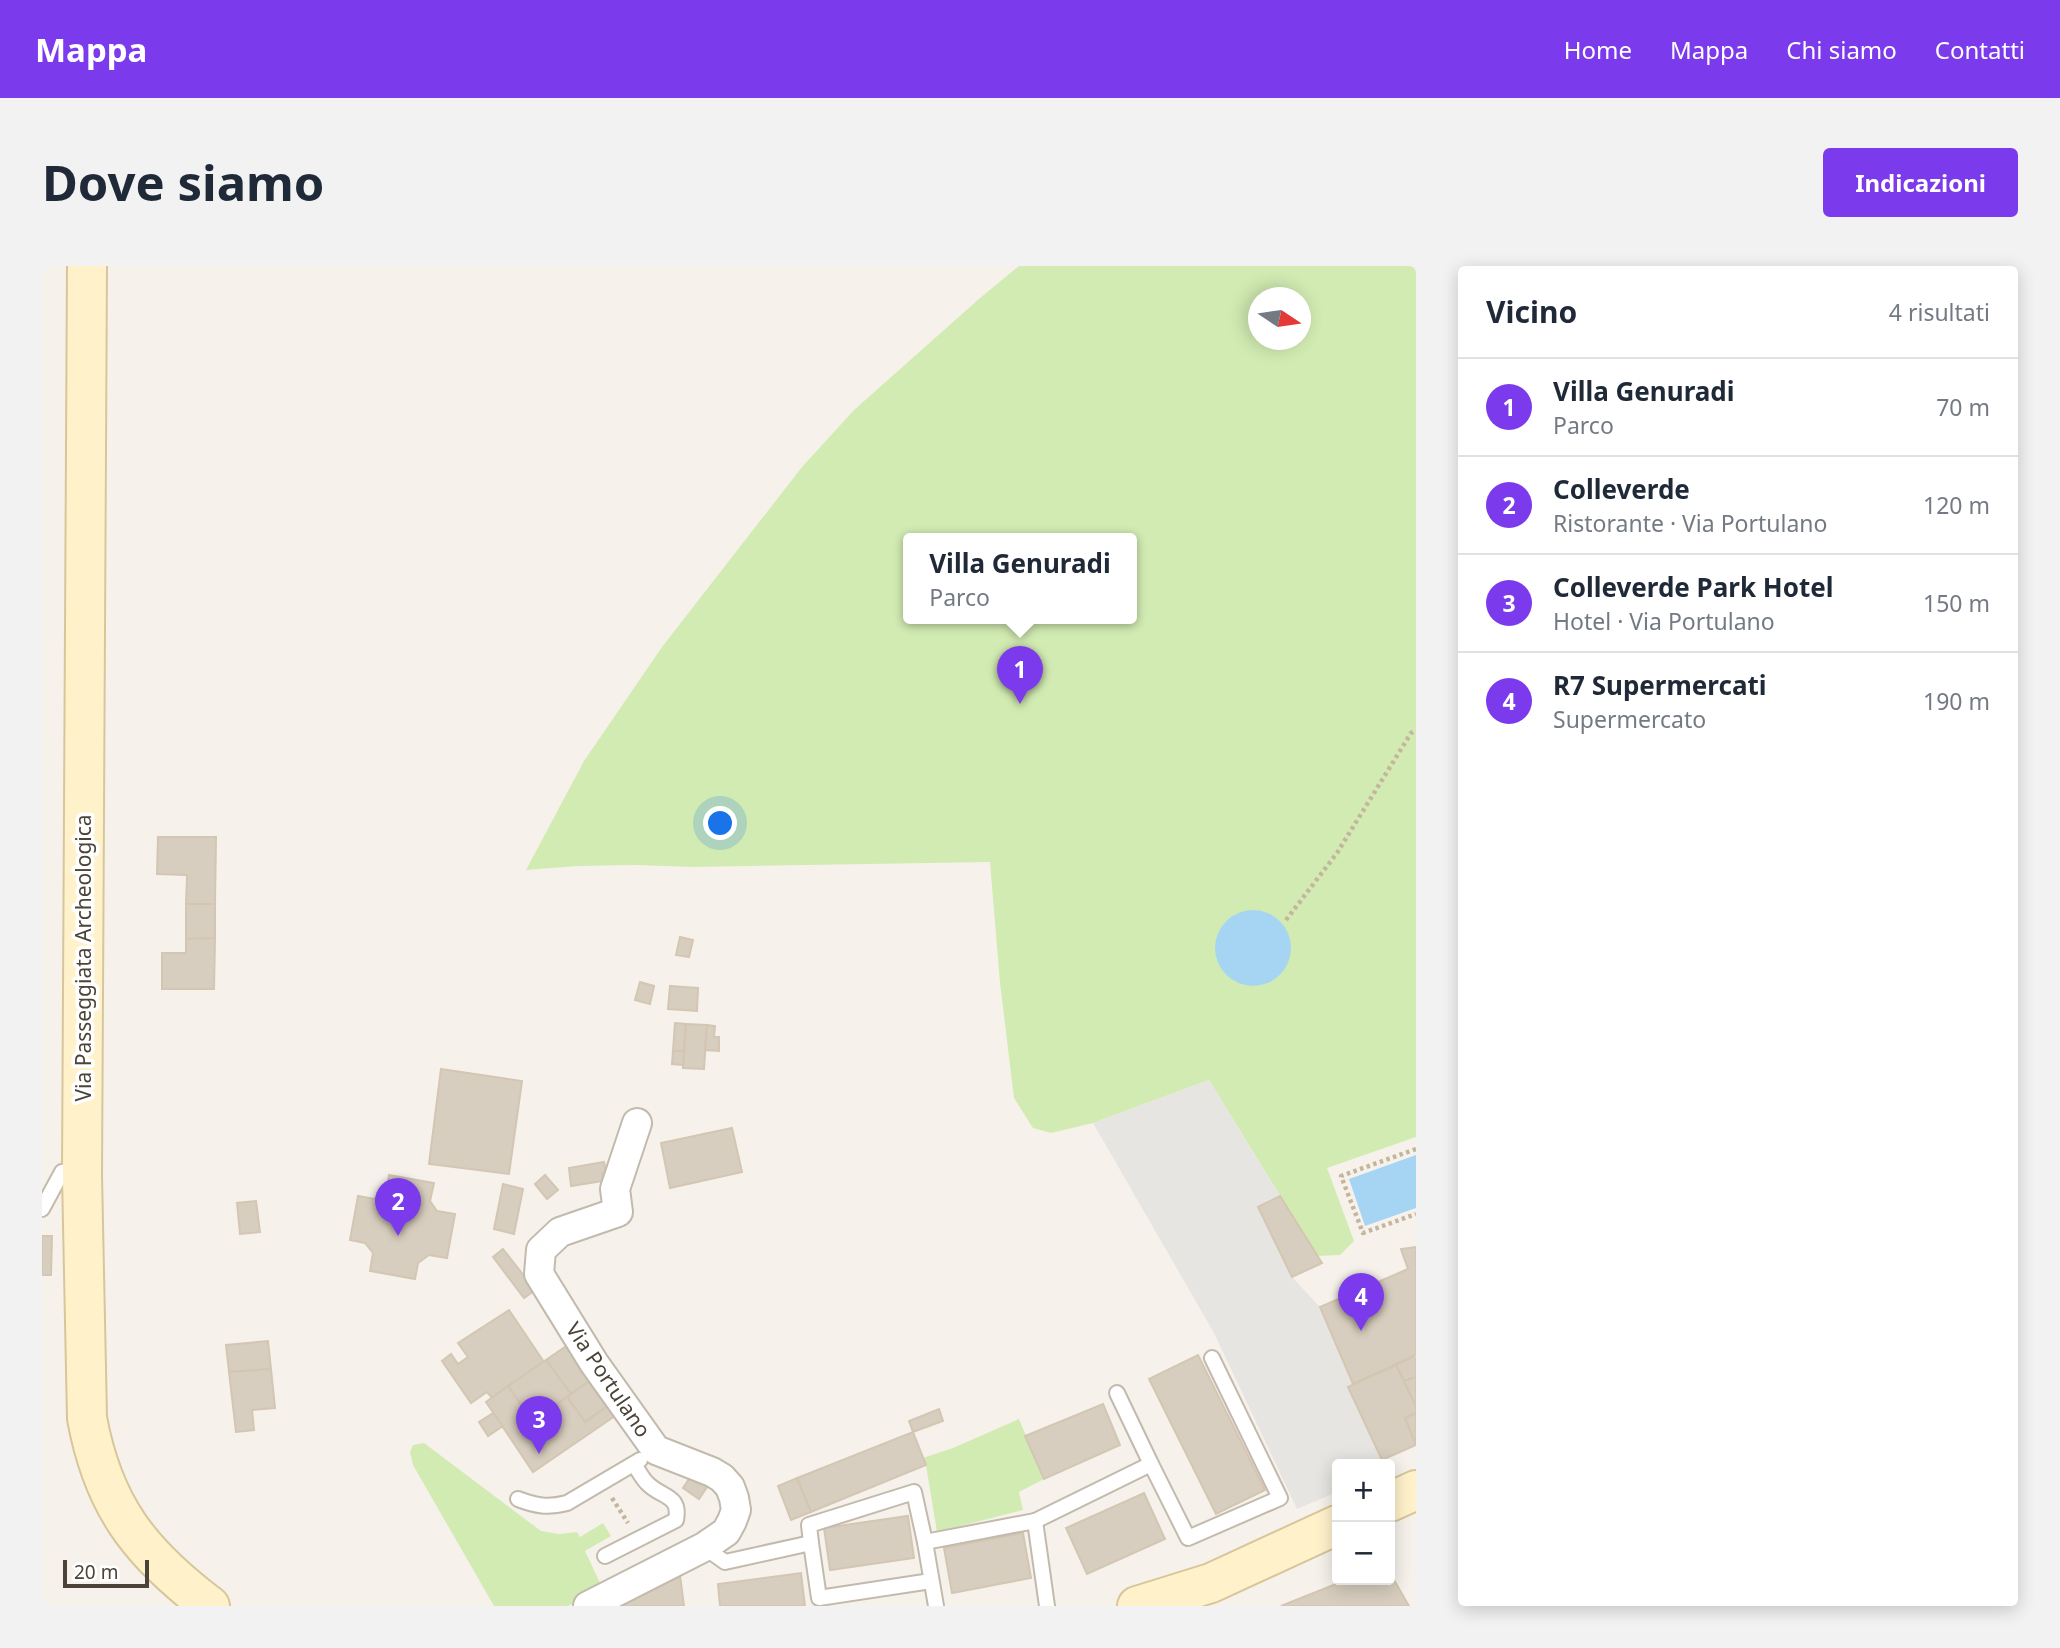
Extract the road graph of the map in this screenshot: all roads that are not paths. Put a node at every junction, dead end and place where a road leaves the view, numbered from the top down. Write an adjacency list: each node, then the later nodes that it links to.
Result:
1 (87, 266): 3 (main road, Via Passeggiata Archeologica)
2 (637, 1123): 7 (street, Via Portulano)
3 (82, 1175): 4 (lane); 20 (main road, Via Passeggiata Archeologica)
4 (42, 1209)
5 (1212, 1358): 8 (lane)
6 (1117, 1393): 8 (lane)
7 (645, 1457): 10 (lane); 16 (street, Via Portulano); 17 (lane)
8 (1151, 1464): 12 (lane)
9 (1416, 1490): 11 (main road)
10 (518, 1499)
11 (1395, 1500)
12 (1035, 1521): 14 (lane); 23 (lane)
13 (1332, 1527): 24 (main road)
14 (925, 1542): 15 (lane); 18 (lane)
15 (811, 1543): 16 (lane); 19 (lane)
16 (704, 1547): 21 (street, Via Portulano)
17 (605, 1556)
18 (931, 1581): 19 (lane); 22 (lane)
19 (820, 1602)
20 (211, 1606)
21 (588, 1606)
22 (936, 1606)
23 (1047, 1606)
24 (1137, 1606)

